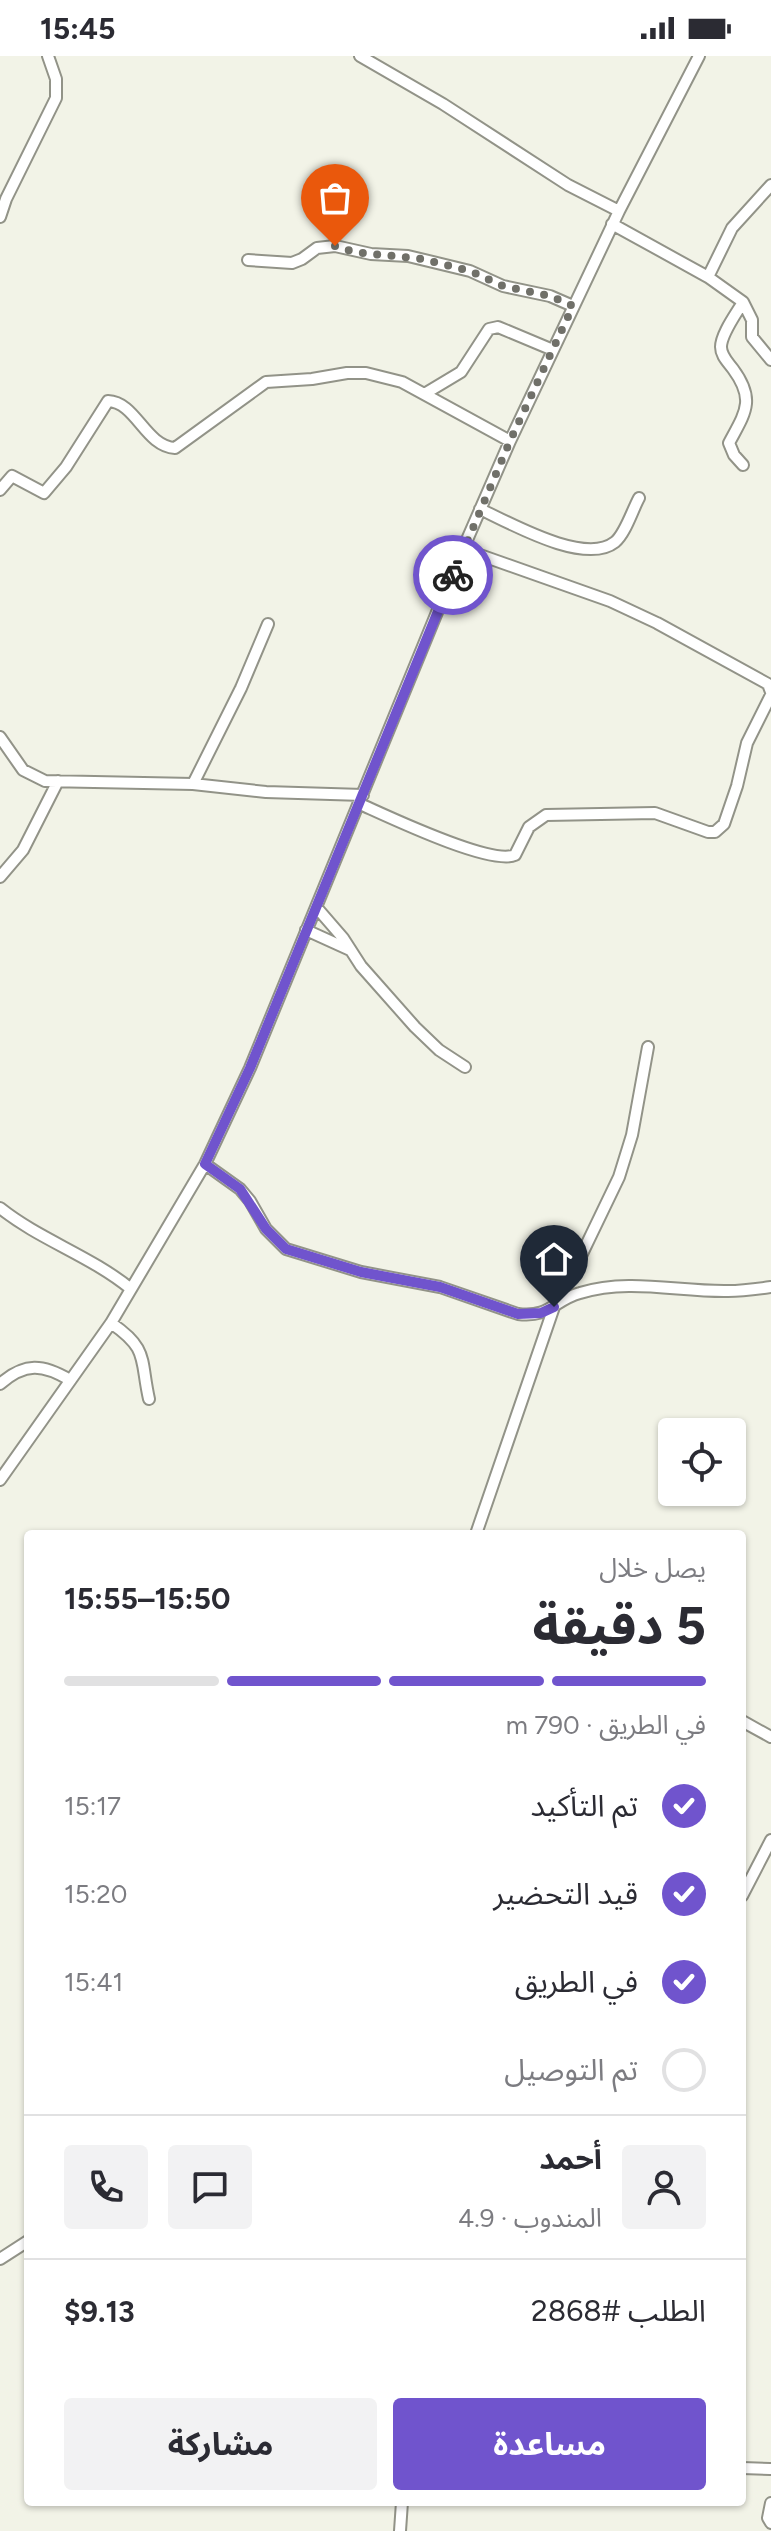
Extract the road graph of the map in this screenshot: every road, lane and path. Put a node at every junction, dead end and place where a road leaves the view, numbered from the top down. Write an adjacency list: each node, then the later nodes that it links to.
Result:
1 (48, 56): 6 (street)
2 (360, 56): 5 (street)
3 (699, 56): 5 (street)
4 (771, 185): 9 (street)
5 (619, 211): 7 (street)
6 (0, 217)
7 (612, 224): 9 (street); 11 (street)
8 (248, 260): 11 (street)
9 (708, 277): 10 (street)
10 (743, 302): 13 (street); 16 (street)
11 (573, 306): 12 (street)
12 (553, 350): 14 (street); 15 (street)
13 (771, 360)
14 (426, 393): 15 (street); 17 (street)
15 (510, 441): 19 (street)
16 (743, 465)
17 (0, 490)
18 (639, 498): 19 (street)
19 (480, 509): 20 (street)
20 (463, 549): 22 (street); 26 (street)
21 (268, 624): 25 (street)
22 (771, 693): 26 (street)
23 (0, 737): 24 (street)
24 (58, 781): 25 (street); 27 (street)
25 (193, 784): 26 (street)
26 (361, 800): 28 (street)
27 (0, 877)
28 (317, 908): 29 (street); 30 (street)
29 (306, 930): 30 (street); 33 (street)
30 (352, 951): 32 (street)
31 (648, 1047): 37 (street)
32 (465, 1067)
33 (205, 1164): 36 (street); 37 (street)
34 (0, 1208): 36 (street)
35 (771, 1287): 37 (street)
36 (131, 1289): 38 (street)
37 (554, 1307): 43 (street)
38 (111, 1323): 39 (street); 41 (street)
39 (70, 1380): 40 (street); 42 (street)
40 (0, 1384)
41 (149, 1399)
42 (0, 1480)
43 (477, 1530)
44 (746, 1723): 45 (street)
45 (771, 1737)
46 (769, 1847): 47 (street)
47 (746, 1889)
48 (24, 2244): 49 (street)
49 (0, 2259)
50 (746, 2469): 51 (street)
51 (771, 2472)
52 (771, 2503): 54 (street)
53 (402, 2506): 55 (street)
54 (771, 2523)
55 (400, 2531)

